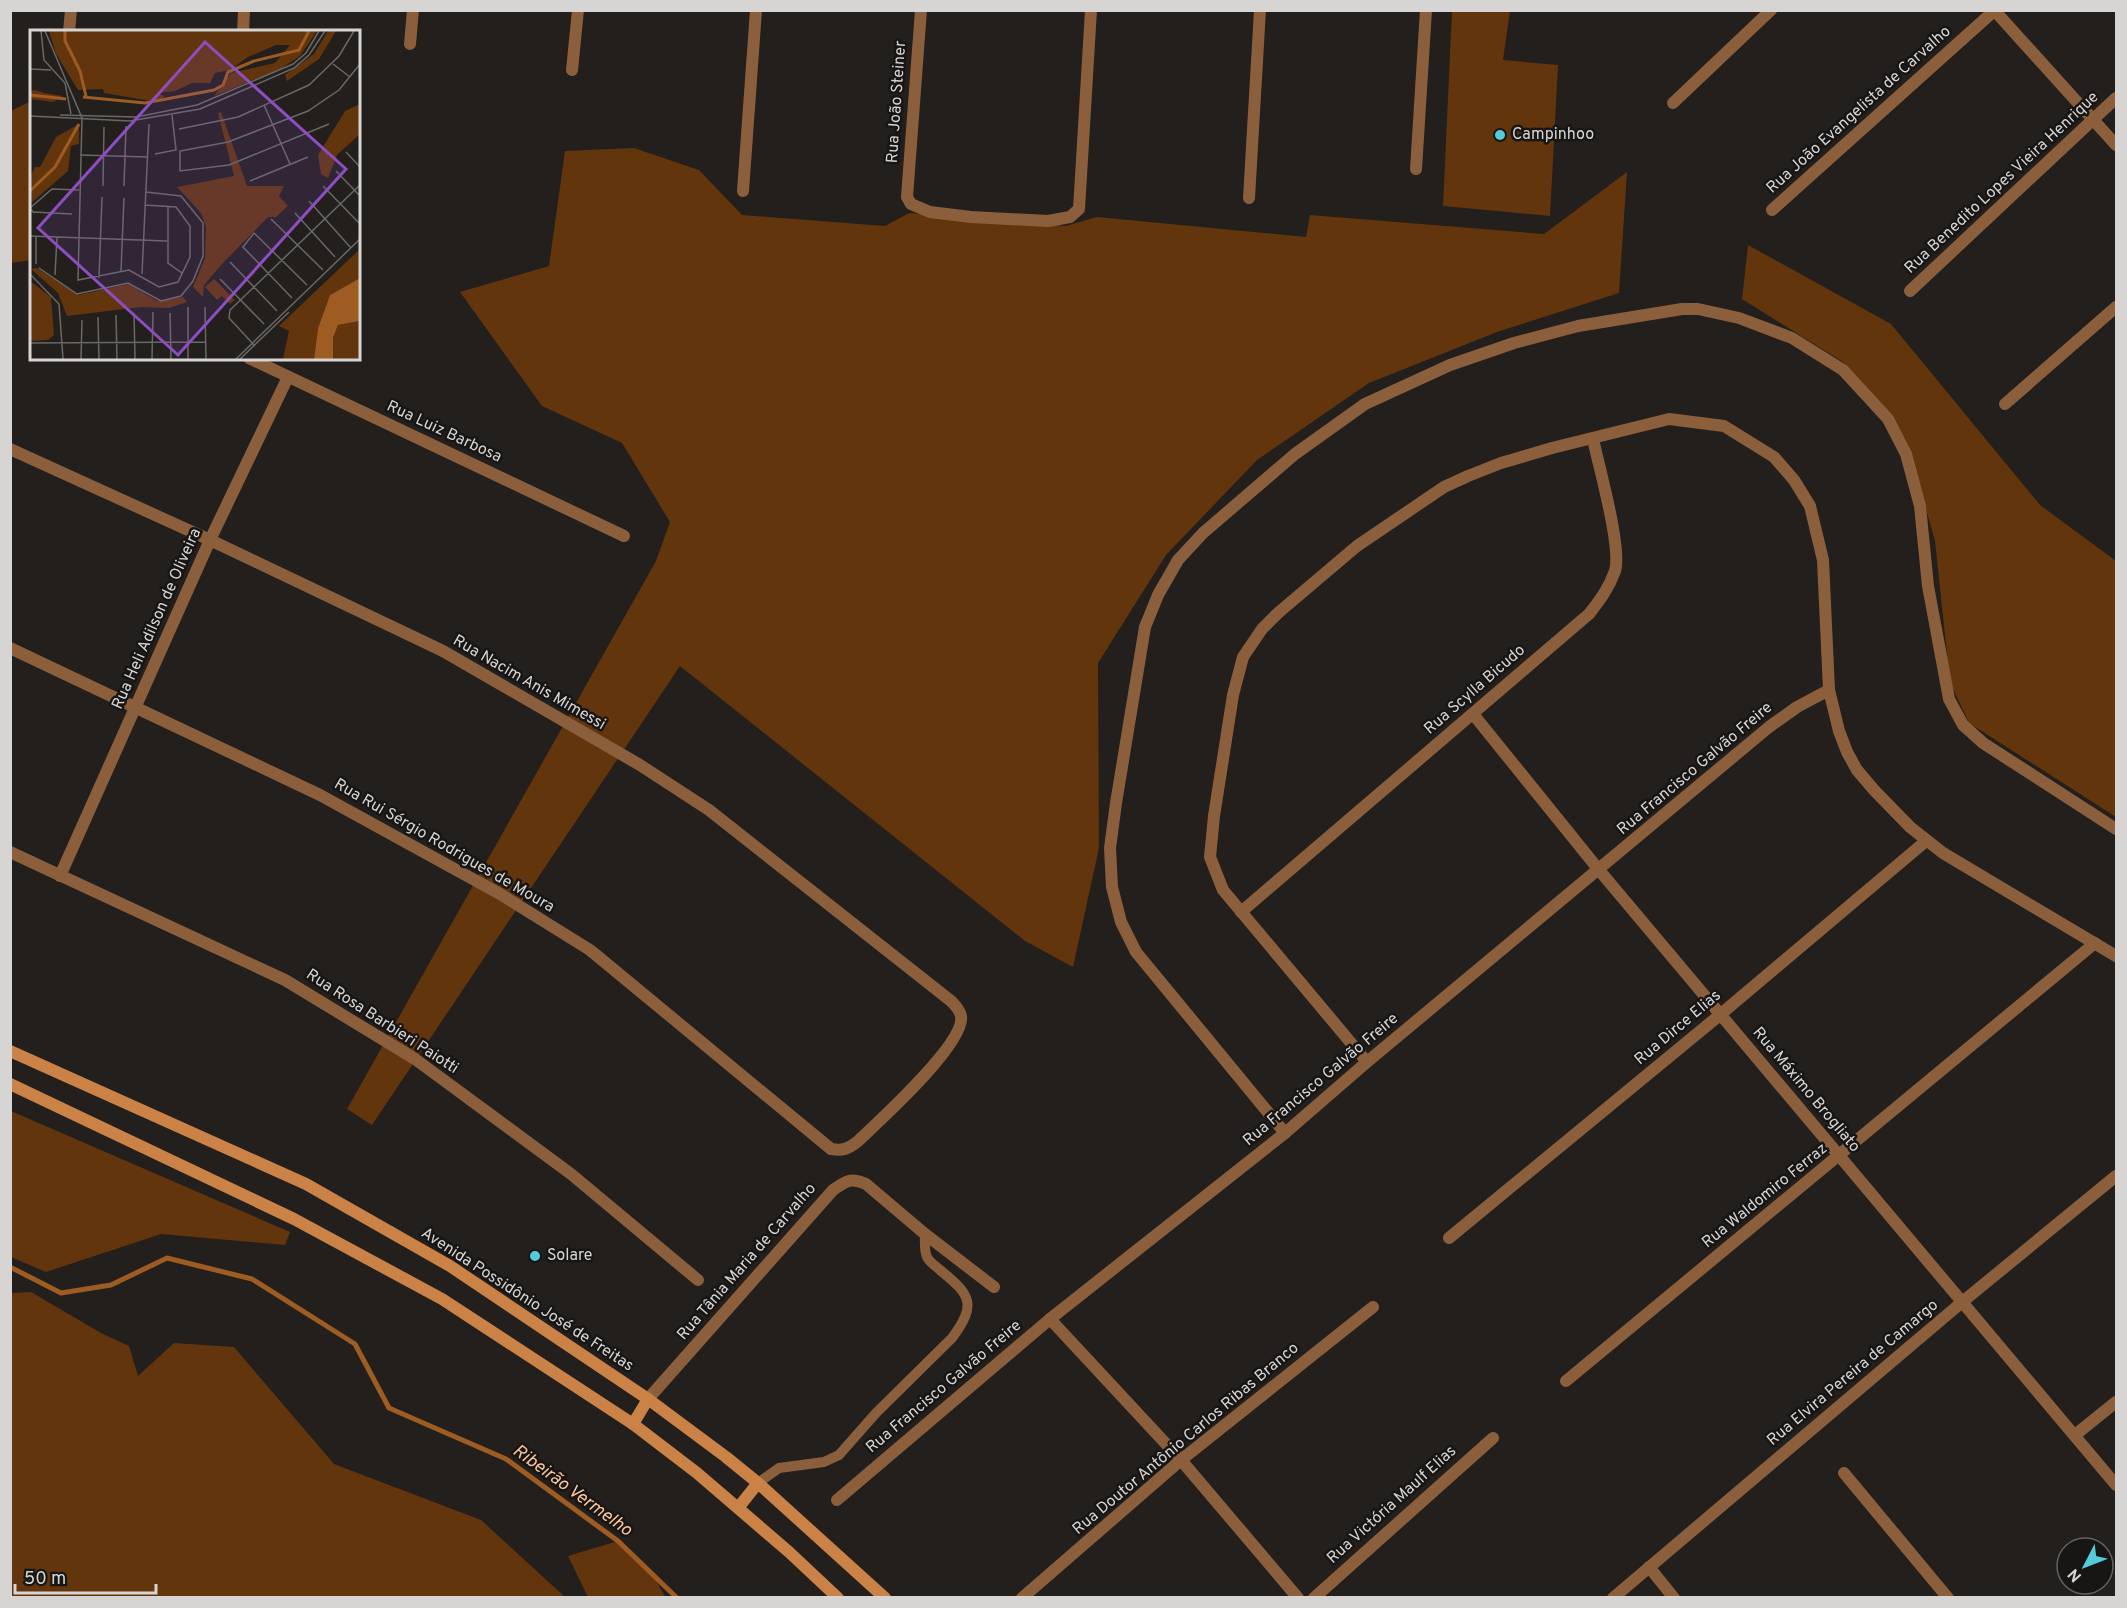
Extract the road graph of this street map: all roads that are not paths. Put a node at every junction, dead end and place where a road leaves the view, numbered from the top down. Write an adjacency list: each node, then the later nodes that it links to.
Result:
1 (71, 10): 12 (street)
2 (244, 10): 13 (street)
3 (413, 10): 14 (street)
4 (578, 10): 15 (street)
5 (756, 10): 21 (street)
6 (921, 10): 7 (street, Rua João Steiner)
7 (1091, 10)
8 (1260, 10): 22 (street)
9 (1426, 10): 20 (street)
10 (1771, 10): 17 (street)
11 (1994, 11): 18 (street); 23 (street, Rua João Evangelista de Carvalho)
12 (69, 30)
13 (243, 30)
14 (410, 44)
15 (572, 70)
16 (2116, 98): 18 (street, Rua Benedito Lopes Vieira Henrique)
17 (1673, 103)
18 (2093, 120): 19 (street); 24 (street, Rua Benedito Lopes Vieira Henrique)
19 (2116, 145)
20 (1416, 169)
21 (743, 191)
22 (1249, 198)
23 (1772, 210)
24 (1910, 291)
25 (2116, 307): 28 (street)
26 (253, 360): 27 (street, Rua Luiz Barbosa)
27 (288, 377): 31 (street, Rua Luiz Barbosa); 32 (street, Rua Heli Adilson de Oliveira)
28 (2005, 404)
29 (1593, 439): 34 (street); 36 (street, Rua Scylla Bicudo); 42 (street)
30 (10, 449): 32 (street, Rua Nacim Anis Mimessi)
31 (624, 536)
32 (210, 540): 35 (street, Rua Heli Adilson de Oliveira); 50 (street, Rua Nacim Anis Mimessi)
33 (10, 648): 35 (street, Rua Rui Sérgio Rodrigues de Moura)
34 (1829, 690): 38 (street); 40 (street, Rua Francisco Galvão Freire)
35 (134, 708): 41 (street, Rua Heli Adilson de Oliveira); 50 (street, Rua Rui Sérgio Rodrigues de Moura)
36 (1473, 714): 40 (street, Rua Máximo Brogliato); 42 (street, Rua Scylla Bicudo)
37 (2116, 829): 49 (street)
38 (1926, 841): 43 (street); 45 (street, Rua Dirce Elias)
39 (10, 852): 41 (street, Rua Rosa Barbieri Paiotti)
40 (1599, 870): 45 (street, Rua Máximo Brogliato); 47 (street, Rua Francisco Galvão Freire)
41 (60, 876): 55 (street, Rua Rosa Barbieri Paiotti)
42 (1242, 912): 47 (street)
43 (2095, 943): 44 (street); 51 (street, Rua Waldomiro Ferraz)
44 (2116, 956)
45 (1721, 1014): 51 (street, Rua Máximo Brogliato); 54 (street, Rua Dirce Elias)
46 (10, 1051): 61 (street, Avenida Possidônio José de Freitas)
47 (1367, 1062): 49 (street, Rua Francisco Galvão Freire)
48 (10, 1084): 63 (street)
49 (1286, 1133): 59 (street, Rua Francisco Galvão Freire)
50 (821, 1139)
51 (1839, 1156): 57 (street, Rua Máximo Brogliato); 60 (street, Rua Waldomiro Ferraz)
52 (2116, 1176): 57 (street, Rua Elvira Pereira de Camargo)
53 (925, 1234): 56 (street, Rua Tânia Maria de Carvalho); 61 (street, Rua Tânia Maria de Carvalho); 68 (lane)
54 (1449, 1238)
55 (698, 1280)
56 (994, 1287)
57 (1961, 1303): 64 (street, Rua Máximo Brogliato); 72 (street, Rua Elvira Pereira de Camargo)
58 (1373, 1307): 66 (street, Rua Doutor Antônio Carlos Ribas Branco)
59 (1050, 1319): 66 (street); 70 (street, Rua Francisco Galvão Freire)
60 (1566, 1381)
61 (648, 1399): 63 (street); 68 (street, Avenida Possidônio José de Freitas)
62 (2116, 1402): 64 (street)
63 (633, 1424): 71 (street)
64 (2075, 1435): 69 (street, Rua Máximo Brogliato)
65 (1493, 1438): 77 (street, Rua Victória Maulf Elias)
66 (1180, 1460): 75 (street, Rua Doutor Antônio Carlos Ribas Branco); 76 (street)
67 (1844, 1473): 80 (street)
68 (758, 1483): 71 (street); 74 (street, Avenida Possidônio José de Freitas)
69 (2116, 1485)
70 (837, 1500)
71 (738, 1508): 73 (street)
72 (1648, 1567): 78 (street, Rua Elvira Pereira de Camargo); 79 (street)
73 (838, 1598)
74 (885, 1598)
75 (1022, 1598)
76 (1298, 1598)
77 (1314, 1598)
78 (1613, 1598)
79 (1674, 1598)
80 (1948, 1598)

